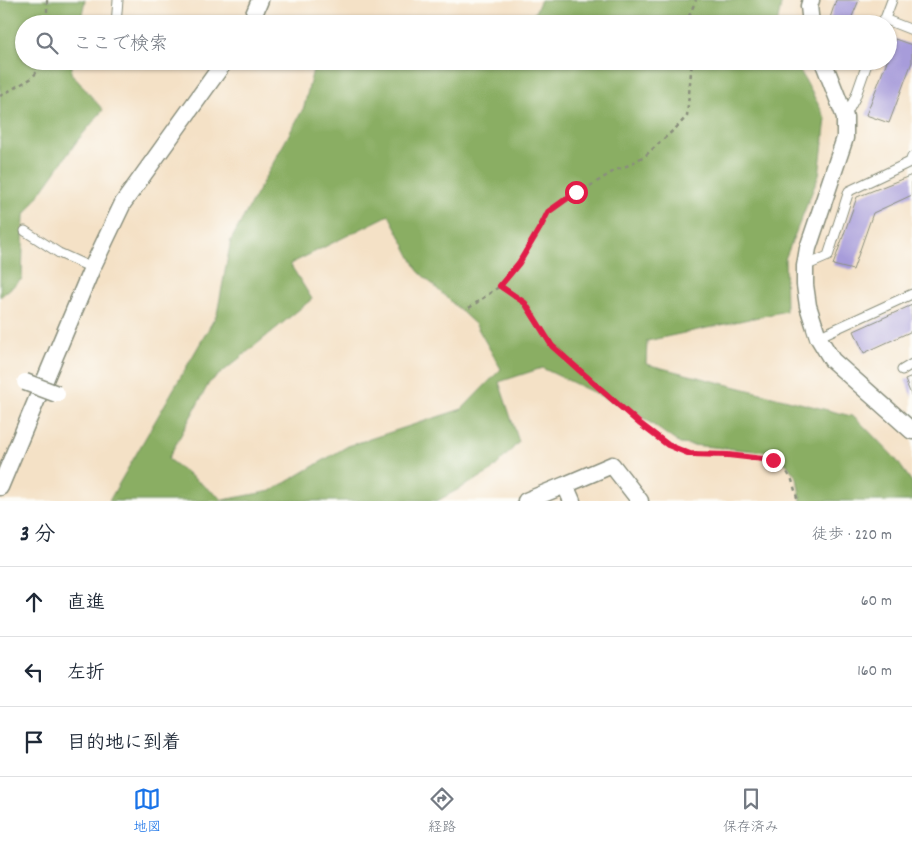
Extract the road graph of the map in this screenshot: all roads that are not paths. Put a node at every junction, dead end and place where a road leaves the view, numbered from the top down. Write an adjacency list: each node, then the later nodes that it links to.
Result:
1 (118, 0): 5 (lane)
2 (260, 0): 6 (street)
3 (811, 0): 7 (street)
4 (892, 0): 8 (lane)
5 (117, 15)
6 (254, 15)
7 (810, 15)
8 (886, 15)
9 (897, 26): 10 (lane)
10 (912, 30)
11 (219, 70): 18 (street)
12 (827, 70): 14 (street)
13 (865, 70): 14 (lane)
14 (845, 117): 17 (street)
15 (912, 157): 17 (lane)
16 (25, 231): 18 (lane)
17 (805, 266): 20 (street)
18 (92, 268): 27 (street)
19 (912, 294): 20 (lane)
20 (818, 337): 25 (street)
21 (912, 364): 22 (lane)
22 (902, 370)
23 (25, 382): 24 (street, bridge)
24 (57, 394)
25 (911, 428)
26 (565, 485): 28 (street); 29 (street); 30 (street)
27 (0, 487)
28 (526, 501)
29 (572, 501)
30 (640, 501)

